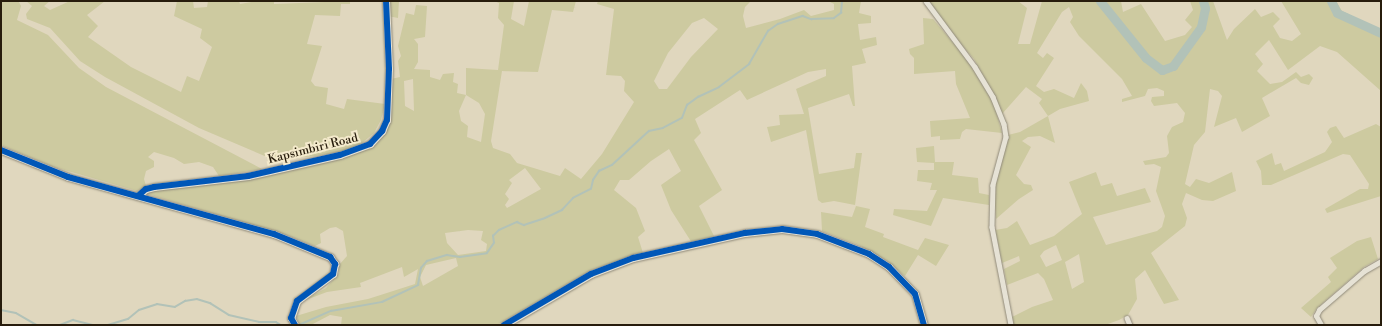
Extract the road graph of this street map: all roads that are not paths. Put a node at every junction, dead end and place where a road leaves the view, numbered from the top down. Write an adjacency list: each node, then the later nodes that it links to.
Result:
1 (386, 1): 4 (street, Kapsimbiri Road)
2 (926, 1): 10 (street)
3 (1, 150): 4 (street)
4 (139, 195): 7 (street)
5 (1381, 261): 12 (street)
6 (1126, 318): 11 (street)
7 (295, 325)
8 (504, 325): 9 (street)
9 (924, 325)
10 (1011, 325)
11 (1130, 325)
12 (1321, 325)

